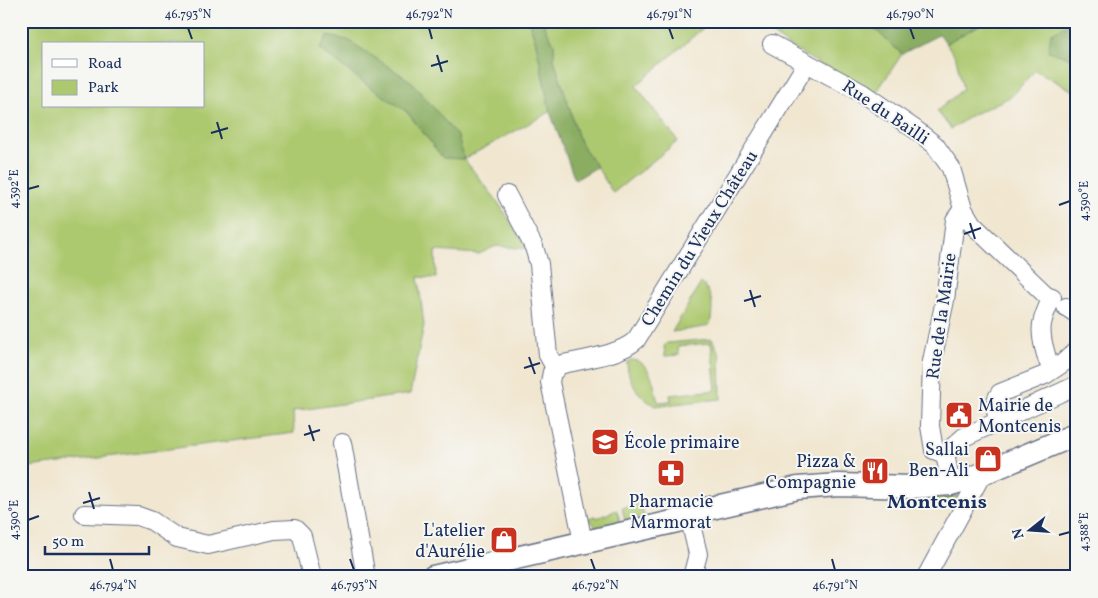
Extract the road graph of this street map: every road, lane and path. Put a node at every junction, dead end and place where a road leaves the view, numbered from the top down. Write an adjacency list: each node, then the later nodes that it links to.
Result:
1 (772, 44): 2 (street, Rue du Bailli)
2 (807, 63): 4 (street, Rue du Bailli); 6 (street, Chemin du Vieux Château)
3 (507, 196): 6 (street)
4 (963, 209): 7 (street, Rue du Bailli); 12 (street, Rue de la Mairie)
5 (1077, 350): 7 (street)
6 (556, 369): 17 (street)
7 (1052, 369): 9 (street)
8 (1077, 385): 9 (street)
9 (1000, 421): 12 (street)
10 (1077, 434): 13 (main road)
11 (342, 443): 19 (street)
12 (944, 454): 14 (street)
13 (982, 474): 14 (main road); 22 (street)
14 (951, 484): 16 (main road)
15 (84, 514): 18 (street)
16 (690, 516): 17 (main road); 21 (street)
17 (583, 542): 20 (main road)
18 (312, 577)
19 (366, 577)
20 (433, 577)
21 (692, 577)
22 (926, 577)

